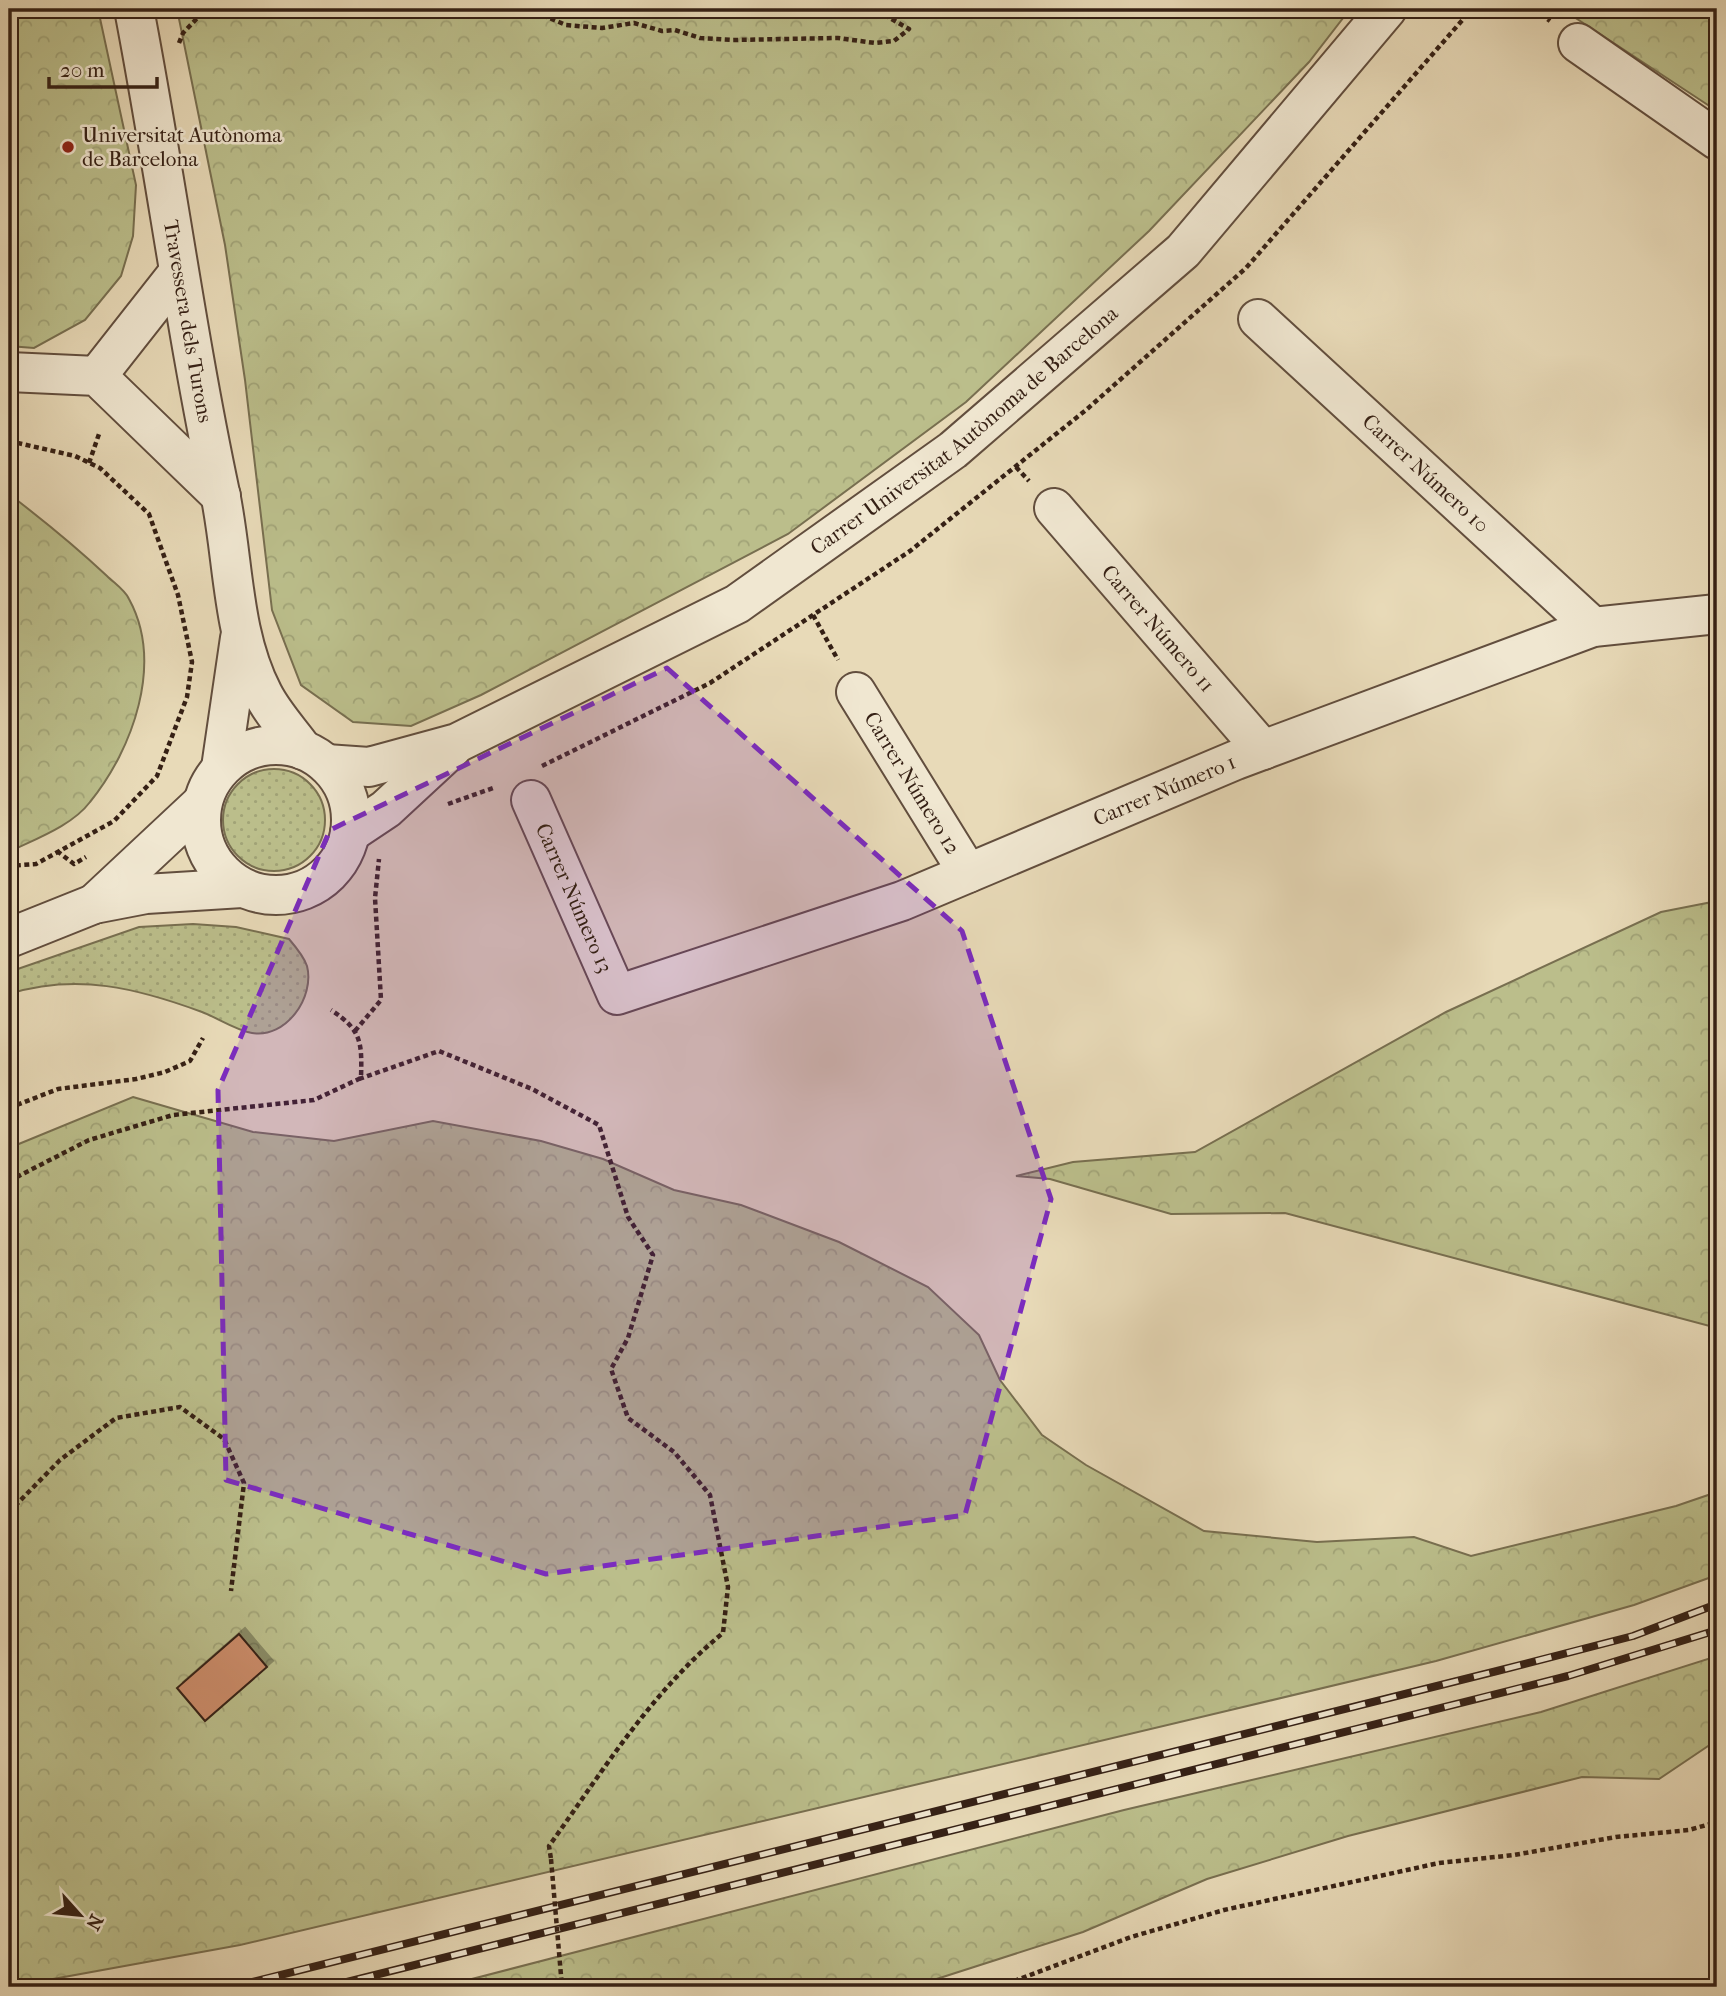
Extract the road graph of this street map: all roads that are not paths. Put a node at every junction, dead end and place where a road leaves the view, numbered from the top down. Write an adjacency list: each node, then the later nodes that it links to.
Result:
1 (134, 9): 5 (street, Travessera dels Turons)
2 (1387, 9): 15 (street, Carrer Universitat Autònoma de Barcelona)
3 (1578, 43): 4 (street)
4 (1717, 140)
5 (178, 273): 8 (street); 9 (street, Travessera dels Turons)
6 (1258, 319): 12 (street, Carrer Número 10)
7 (9, 372): 8 (street)
8 (97, 376): 9 (street)
9 (221, 496): 13 (street, Travessera dels Turons)
10 (1054, 508): 16 (street, Carrer Número 11)
11 (1717, 614): 12 (street, Carrer Número 1)
12 (1593, 627): 16 (street, Carrer Número 1)
13 (241, 633): 17 (street, Travessera dels Turons); 18 (street, Travessera dels Turons)
14 (856, 692): 22 (street, Carrer Número 12)
15 (457, 743): 17 (street, Carrer Universitat Autònoma de Barcelona); 21 (street, Carrer Universitat Autònoma de Barcelona)
16 (1263, 750): 22 (street, Carrer Número 1)
17 (315, 757): 18 (street); 21 (street)
18 (221, 768): 20 (street)
19 (531, 800): 26 (street, Carrer Número 13)
20 (202, 803): 23 (street); 24 (street)
21 (350, 833): 23 (street)
22 (968, 873): 26 (street, Carrer Número 1)
23 (242, 888): 24 (street)
24 (94, 904): 25 (street)
25 (9, 938)
26 (617, 995)

